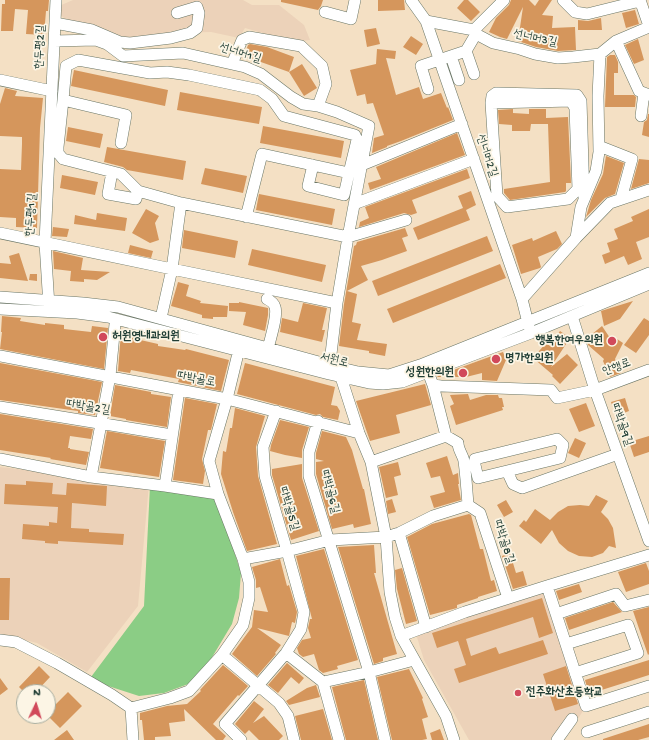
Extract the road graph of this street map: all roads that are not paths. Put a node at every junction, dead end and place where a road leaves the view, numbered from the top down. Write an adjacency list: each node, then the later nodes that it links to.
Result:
1 (355, 0): 7 (street)
2 (410, 0): 9 (street, 선너머2길)
3 (504, 0): 12 (street)
4 (563, 0): 5 (street)
5 (640, 1): 11 (street)
6 (56, 2): 10 (street, 한두평2길)
7 (325, 12)
8 (177, 13): 10 (street)
9 (426, 21): 12 (street); 18 (street, 선너머2길)
10 (55, 23): 13 (street, 한두평2길)
11 (649, 27): 14 (street)
12 (475, 32): 15 (street); 16 (street, 선너머3길)
13 (54, 41): 19 (street, 선너머1길); 24 (street, 한두평2길)
14 (616, 42): 16 (street); 25 (street)
15 (466, 51): 17 (street); 20 (street)
16 (600, 54): 32 (street)
17 (451, 56): 18 (street); 22 (street)
18 (440, 60): 23 (street); 30 (street, 선너머2길)
19 (232, 64): 28 (street, 선너머1길); 28 (street)
20 (474, 74)
21 (0, 80): 24 (street, 한두평2길)
22 (459, 80)
23 (428, 89)
24 (52, 91): 36 (street, 한두평2길)
25 (646, 94): 29 (street)
26 (62, 100): 31 (street); 37 (street); 38 (street)
27 (491, 103): 27 (street); 41 (street)
28 (318, 106): 35 (street, 선너머1길)
29 (641, 116)
30 (462, 124): 33 (street, 선너머2길); 35 (street)
31 (121, 143)
32 (599, 146): 41 (street); 42 (street)
33 (474, 159): 44 (street); 56 (street, 선너머2길)
34 (313, 165): 38 (street); 38 (street); 45 (street)
35 (362, 165): 44 (street, 선너머1길)
36 (48, 168): 50 (street, 한두평1길)
37 (112, 172): 40 (street); 40 (street)
38 (349, 173)
39 (649, 190): 42 (street)
40 (138, 191): 43 (street)
41 (584, 198): 49 (street)
42 (621, 199): 49 (street)
43 (181, 203): 45 (street); 51 (street)
44 (354, 204): 48 (street, 선너머1길)
45 (246, 216): 48 (street)
46 (406, 220): 48 (street)
47 (0, 233): 50 (street, 한두평1길)
48 (348, 237): 57 (street, 선너머1길)
49 (576, 238): 56 (street)
50 (45, 243): 51 (street); 58 (street)
51 (172, 269): 57 (street); 61 (street)
52 (649, 273): 62 (street, 서원로)
53 (649, 284): 60 (street, 서원로)
54 (0, 297): 58 (street, 서원로)
55 (267, 299): 66 (street)
56 (522, 299): 62 (street, 선너머2길)
57 (337, 303): 68 (street, 선너머1길)
58 (49, 306): 59 (street, 서원로); 61 (street, 서원로); 65 (street, 서원로)
59 (0, 309)
60 (572, 316): 64 (street, 서원로); 74 (street, 따박골9길)
61 (161, 318): 65 (street, 서원로)
62 (527, 321): 64 (street, 선너머2길); 68 (street, 서원로)
63 (115, 324): 71 (street)
64 (531, 333): 70 (street, 서원로)
65 (240, 346): 66 (street, 서원로); 68 (street, 서원로); 75 (street)
66 (268, 349): 68 (street, 서원로)
67 (0, 356): 71 (street)
68 (334, 370): 70 (street, 서원로); 80 (street)
69 (649, 370): 74 (street, 안행로)
70 (428, 372): 72 (street)
71 (110, 376): 73 (street, 따박골로); 79 (street)
72 (433, 385): 74 (street); 82 (street)
73 (179, 390): 75 (street, 따박골로); 81 (street)
74 (595, 390): 83 (street, 따박골9길)
75 (228, 399): 77 (street, 따박골로); 89 (street)
76 (0, 407): 79 (street, 따박골2길)
77 (276, 411): 78 (street); 95 (street, 따박골5길)
78 (318, 421): 80 (street); 93 (street, 따박골6길)
79 (101, 424): 81 (street, 따박골2길); 87 (street)
80 (359, 432): 85 (street)
81 (172, 435): 88 (street)
82 (446, 436): 85 (street); 90 (street)
83 (618, 454): 86 (street); 94 (street, 따박골9길)
84 (0, 459): 87 (street)
85 (371, 462): 92 (street)
86 (507, 471): 86 (street)
87 (91, 477): 88 (street)
88 (165, 486): 89 (street)
89 (218, 494): 97 (street)
90 (468, 505): 91 (street); 99 (street, 따박골8길)
91 (399, 533): 92 (street); 102 (street)
92 (386, 538): 93 (street); 103 (street)
93 (330, 540): 95 (street); 109 (street, 따박골6길)
94 (649, 541)
95 (288, 551): 97 (street); 106 (street, 따박골5길)
96 (649, 555): 98 (street)
97 (243, 559): 107 (street)
98 (547, 586): 99 (street); 101 (street)
99 (508, 598): 102 (street)
100 (649, 600): 101 (street)
101 (556, 614): 105 (street)
102 (426, 627): 103 (street)
103 (402, 636): 108 (street)
104 (0, 640): 114 (street)
105 (566, 644): 110 (street); 110 (street)
106 (286, 653): 111 (street); 112 (street, 따박골5길)
107 (222, 655): 112 (street); 114 (street)
108 (414, 660): 109 (street); 123 (street)
109 (369, 672): 111 (street); 122 (street, 따박골6길)
110 (576, 673): 113 (street)
111 (323, 682): 121 (street)
112 (256, 686): 119 (street, 따박골5길); 120 (street)
113 (649, 686)
114 (131, 708): 118 (street)
115 (649, 712): 117 (street)
116 (572, 719): 124 (street)
117 (587, 732)
118 (133, 740)
119 (241, 740)
120 (294, 740)
121 (339, 740)
122 (385, 740)
123 (454, 740)
124 (557, 740)

